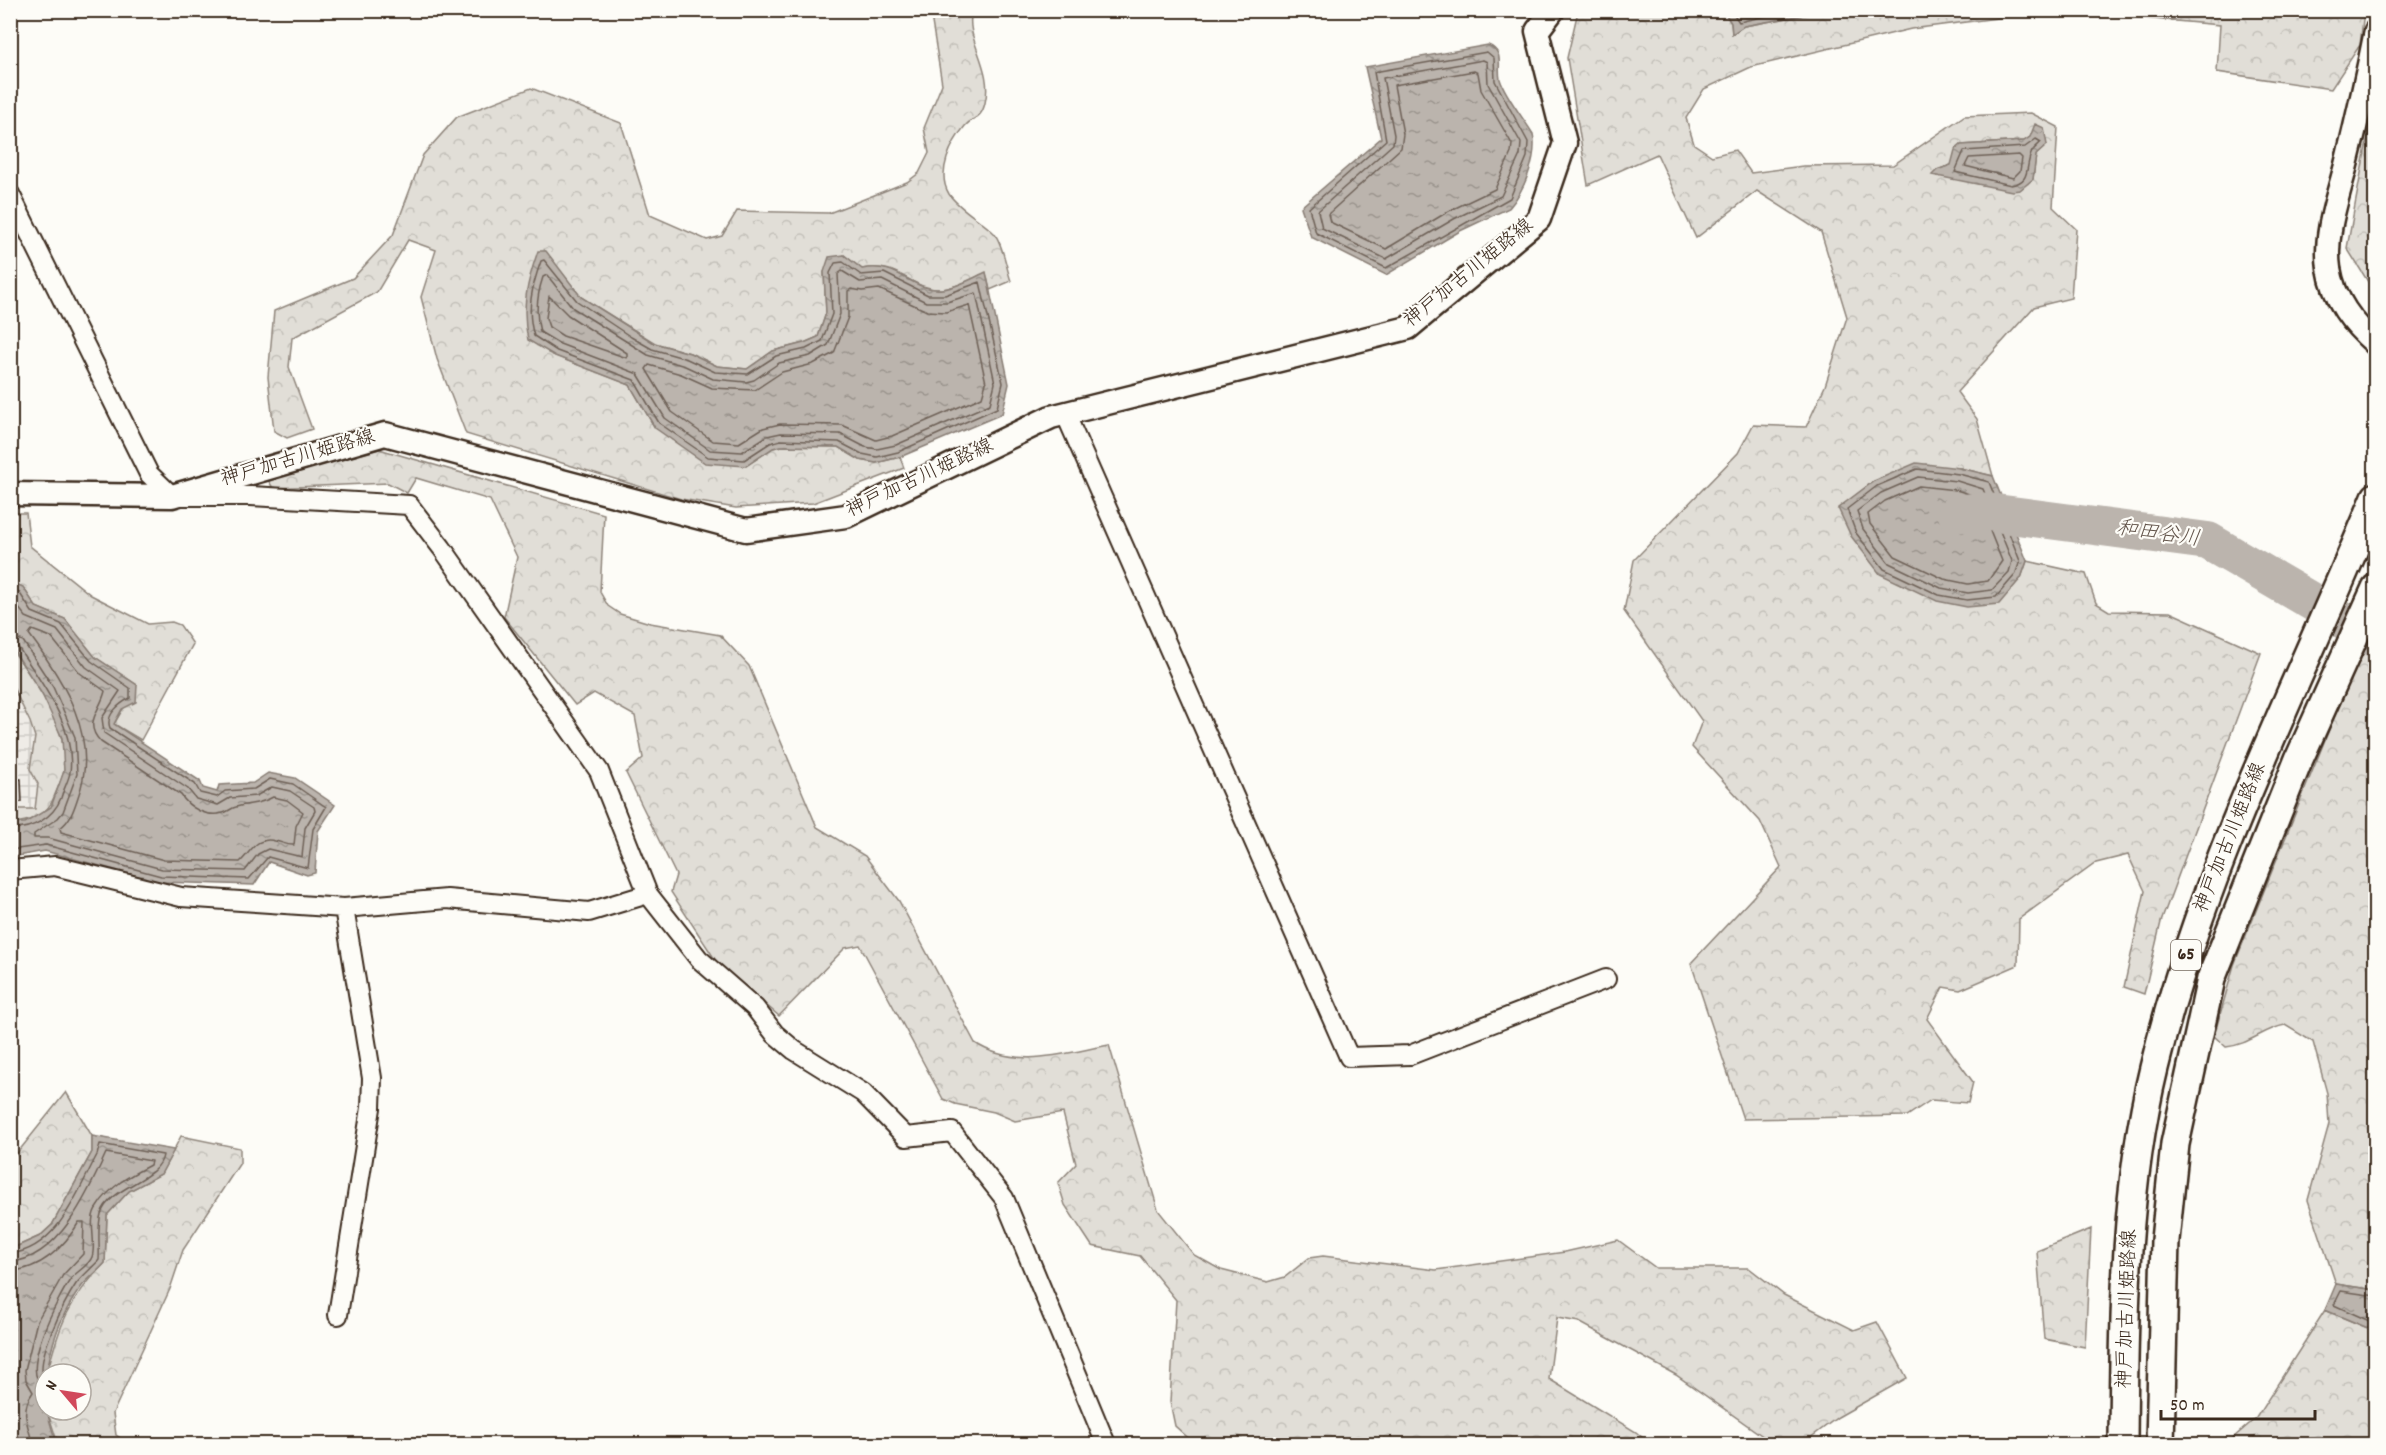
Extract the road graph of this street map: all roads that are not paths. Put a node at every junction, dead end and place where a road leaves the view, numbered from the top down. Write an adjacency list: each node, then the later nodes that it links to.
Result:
1 (1553, 10): 5 (street, 神戸加古川姫路線)
2 (2376, 31): 4 (street)
3 (10, 194): 7 (street)
4 (2376, 344)
5 (1065, 414): 7 (street, 神戸加古川姫路線); 13 (street)
6 (10, 494): 7 (street, 神戸加古川姫路線)
7 (172, 496): 11 (street)
8 (2376, 497): 16 (main road, 神戸加古川姫路線 / 65)
9 (2376, 588): 17 (main road, 神戸加古川姫路線 / 65)
10 (10, 870): 12 (street)
11 (648, 894): 12 (street); 15 (street)
12 (344, 908): 14 (street)
13 (1606, 979)
14 (338, 1315)
15 (1106, 1444)
16 (2123, 1444)
17 (2160, 1444)

